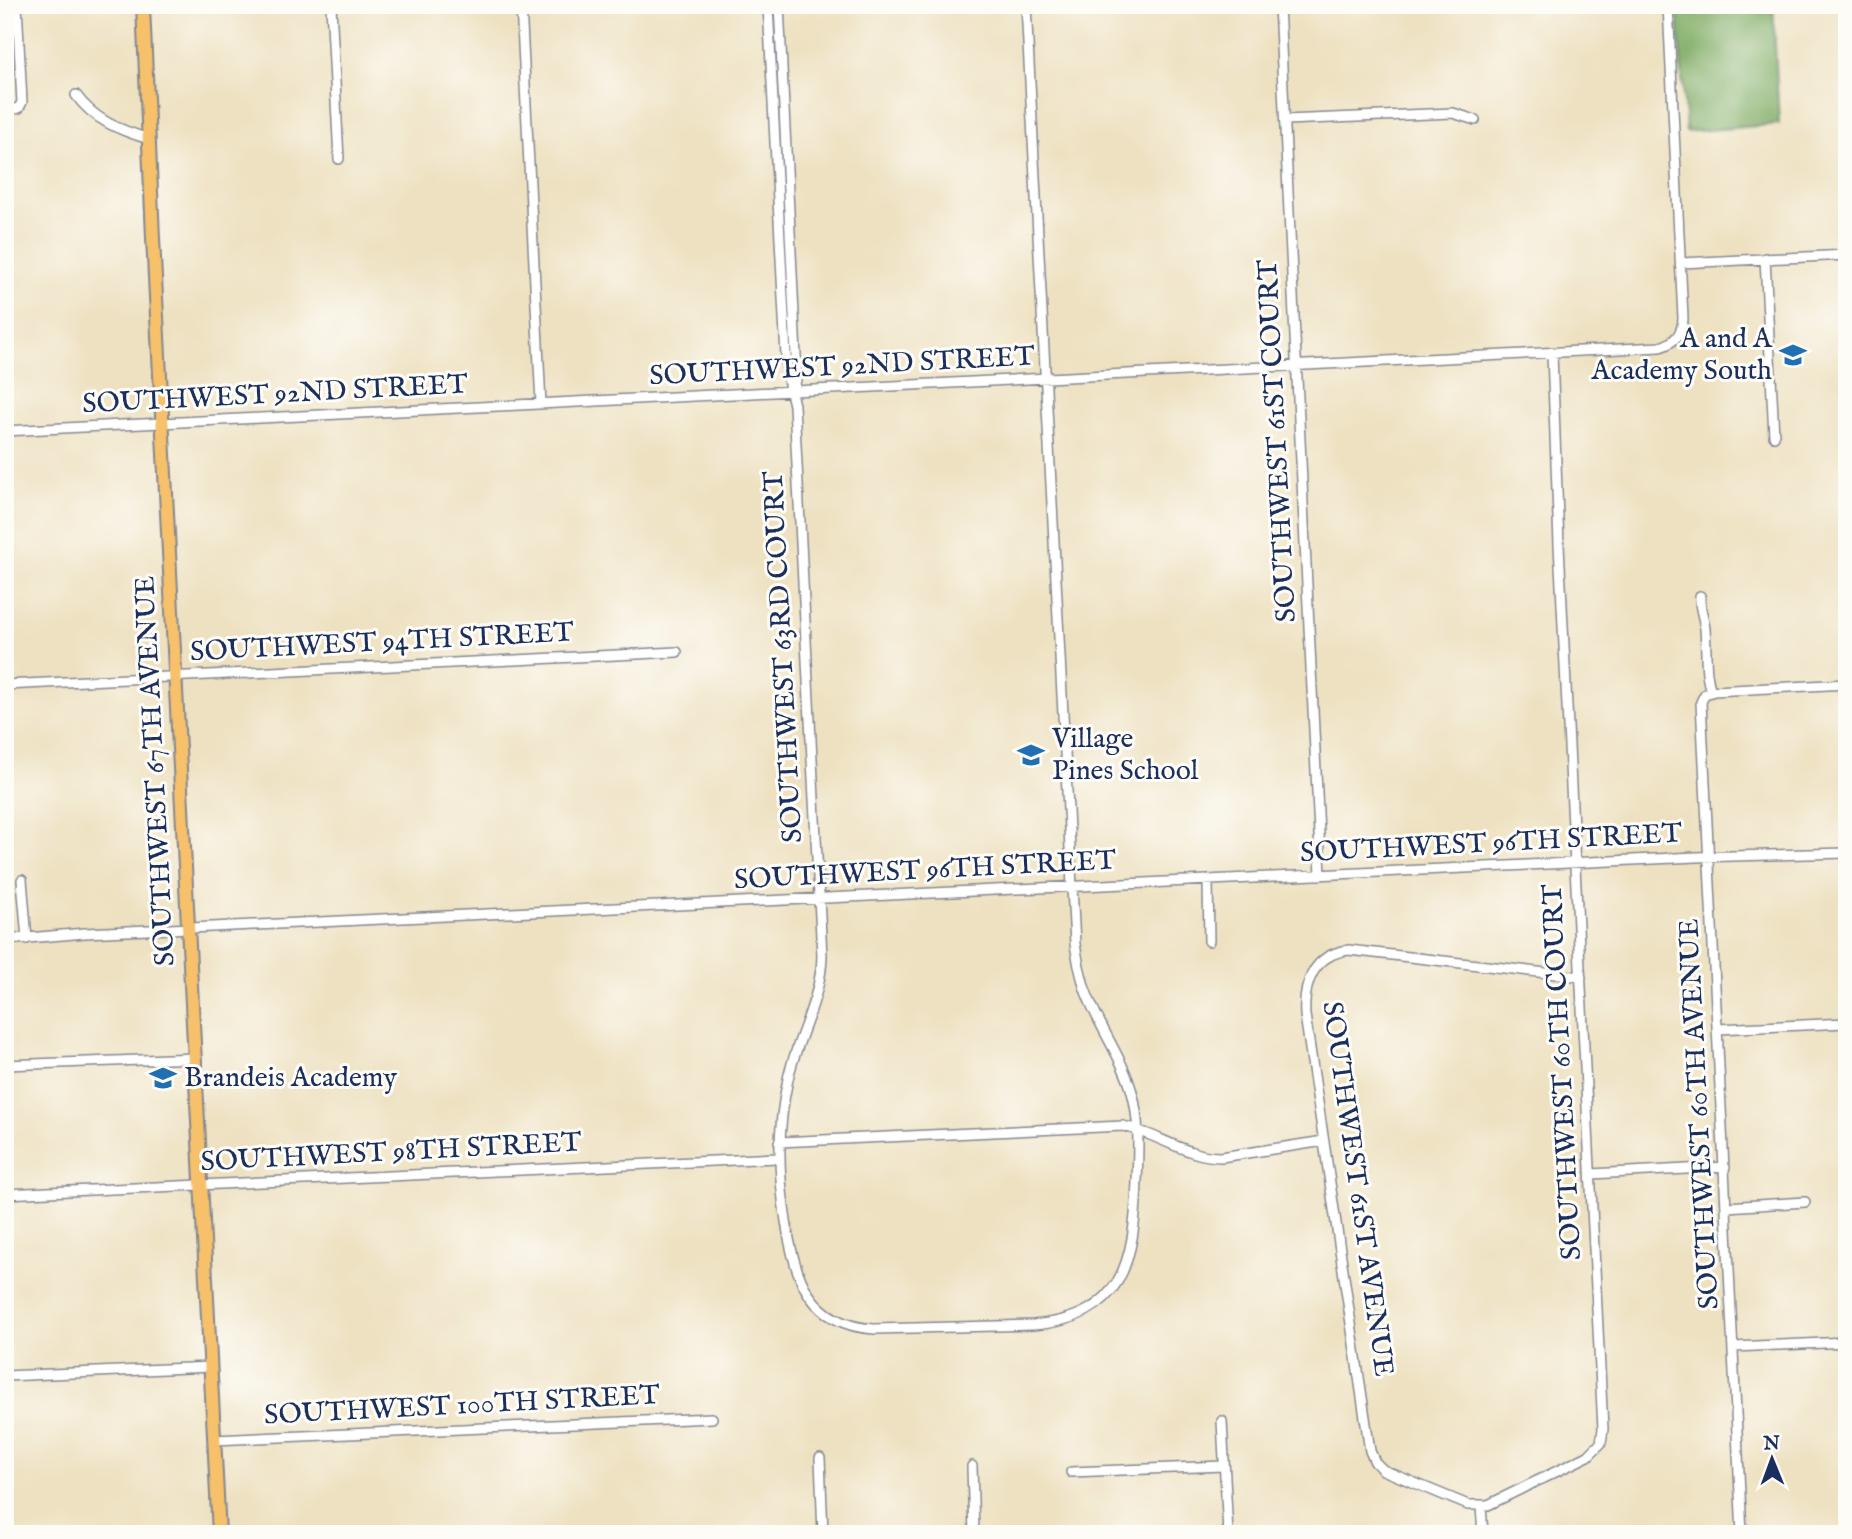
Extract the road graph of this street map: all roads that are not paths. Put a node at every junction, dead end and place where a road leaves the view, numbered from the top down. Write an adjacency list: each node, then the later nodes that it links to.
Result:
1 (17, 5): 13 (street)
2 (144, 5): 16 (main road, SOUTHWEST 67TH AVENUE)
3 (331, 5): 18 (street)
4 (521, 5): 26 (street)
5 (768, 5): 11 (street, SOUTHWEST 63RD COURT)
6 (779, 5): 11 (street, SOUTHWEST 63RD COURT)
7 (1026, 5): 24 (street)
8 (1279, 5): 14 (street, SOUTHWEST 61ST COURT)
9 (1668, 5): 21 (street)
10 (1843, 75): 17 (street)
11 (778, 93): 25 (street, SOUTHWEST 63RD COURT)
12 (76, 95): 16 (street)
13 (5, 111)
14 (1285, 120): 15 (street); 23 (street, SOUTHWEST 61ST COURT)
15 (1475, 120)
16 (149, 139): 27 (main road, SOUTHWEST 67TH AVENUE)
17 (1847, 155)
18 (339, 159)
19 (1847, 255): 20 (street)
20 (1765, 258): 21 (street); 29 (street)
21 (1681, 262): 22 (street, SOUTHWEST 92ND STREET)
22 (1552, 353): 23 (street, SOUTHWEST 92ND STREET); 38 (street, SOUTHWEST 60TH COURT)
23 (1297, 366): 24 (street, SOUTHWEST 92ND STREET); 39 (street, SOUTHWEST 61ST COURT)
24 (1045, 379): 25 (street, SOUTHWEST 92ND STREET); 42 (street)
25 (792, 392): 26 (street, SOUTHWEST 92ND STREET); 43 (street, SOUTHWEST 63RD COURT)
26 (541, 404): 27 (street, SOUTHWEST 92ND STREET)
27 (163, 423): 28 (street, SOUTHWEST 92ND STREET); 32 (main road, SOUTHWEST 67TH AVENUE)
28 (5, 431)
29 (1774, 436)
30 (1700, 596): 35 (street, SOUTHWEST 60TH AVENUE)
31 (677, 652): 32 (street, SOUTHWEST 94TH STREET)
32 (176, 677): 34 (street, SOUTHWEST 94TH STREET); 44 (main road, SOUTHWEST 67TH AVENUE)
33 (1847, 684): 35 (street)
34 (5, 685)
35 (1708, 693): 37 (street, SOUTHWEST 60TH AVENUE)
36 (1847, 853): 37 (street, SOUTHWEST 96TH STREET)
37 (1710, 857): 38 (street, SOUTHWEST 96TH STREET); 50 (street, SOUTHWEST 60TH AVENUE)
38 (1576, 863): 39 (street, SOUTHWEST 96TH STREET); 48 (street, SOUTHWEST 60TH COURT)
39 (1321, 875): 41 (street, SOUTHWEST 96TH STREET)
40 (22, 880): 45 (street)
41 (1208, 881): 42 (street, SOUTHWEST 96TH STREET); 47 (street)
42 (1072, 887): 43 (street, SOUTHWEST 96TH STREET); 53 (street)
43 (819, 899): 44 (street, SOUTHWEST 96TH STREET); 55 (street, SOUTHWEST 63RD COURT)
44 (189, 929): 45 (street, SOUTHWEST 96TH STREET); 51 (main road, SOUTHWEST 67TH AVENUE)
45 (27, 939): 46 (street, SOUTHWEST 96TH STREET)
46 (5, 940)
47 (1209, 941)
48 (1581, 977): 54 (street, SOUTHWEST 61ST AVENUE); 58 (street, SOUTHWEST 60TH COURT)
49 (1847, 1023): 50 (street)
50 (1717, 1029): 57 (street, SOUTHWEST 60TH AVENUE)
51 (195, 1058): 52 (street); 59 (main road, SOUTHWEST 67TH AVENUE)
52 (5, 1065)
53 (1137, 1129): 54 (street); 55 (street); 56 (street, SOUTHWEST 63RD COURT)
54 (1324, 1141): 74 (street, SOUTHWEST 61ST AVENUE)
55 (779, 1142): 56 (street, SOUTHWEST 63RD COURT)
56 (778, 1158): 59 (street, SOUTHWEST 98TH STREET)
57 (1725, 1167): 58 (street); 62 (street, SOUTHWEST 60TH AVENUE)
58 (1591, 1174): 74 (street, SOUTHWEST 60TH COURT)
59 (201, 1185): 60 (street, SOUTHWEST 98TH STREET); 65 (main road, SOUTHWEST 67TH AVENUE)
60 (5, 1194)
61 (1805, 1202): 62 (street)
62 (1727, 1207): 64 (street, SOUTHWEST 60TH AVENUE)
63 (1847, 1342): 64 (street)
64 (1734, 1347): 80 (street, SOUTHWEST 60TH AVENUE)
65 (211, 1367): 66 (street); 69 (main road, SOUTHWEST 67TH AVENUE)
66 (5, 1376)
67 (712, 1418): 69 (street, SOUTHWEST 100TH STREET)
68 (1222, 1421): 72 (street)
69 (214, 1440): 75 (main road, SOUTHWEST 67TH AVENUE)
70 (820, 1458): 76 (street)
71 (972, 1466): 77 (street)
72 (1224, 1466): 73 (street); 78 (street)
73 (1071, 1472)
74 (1481, 1506): 79 (street)
75 (219, 1534)
76 (824, 1534)
77 (974, 1534)
78 (1228, 1534)
79 (1483, 1534)
80 (1742, 1534)

